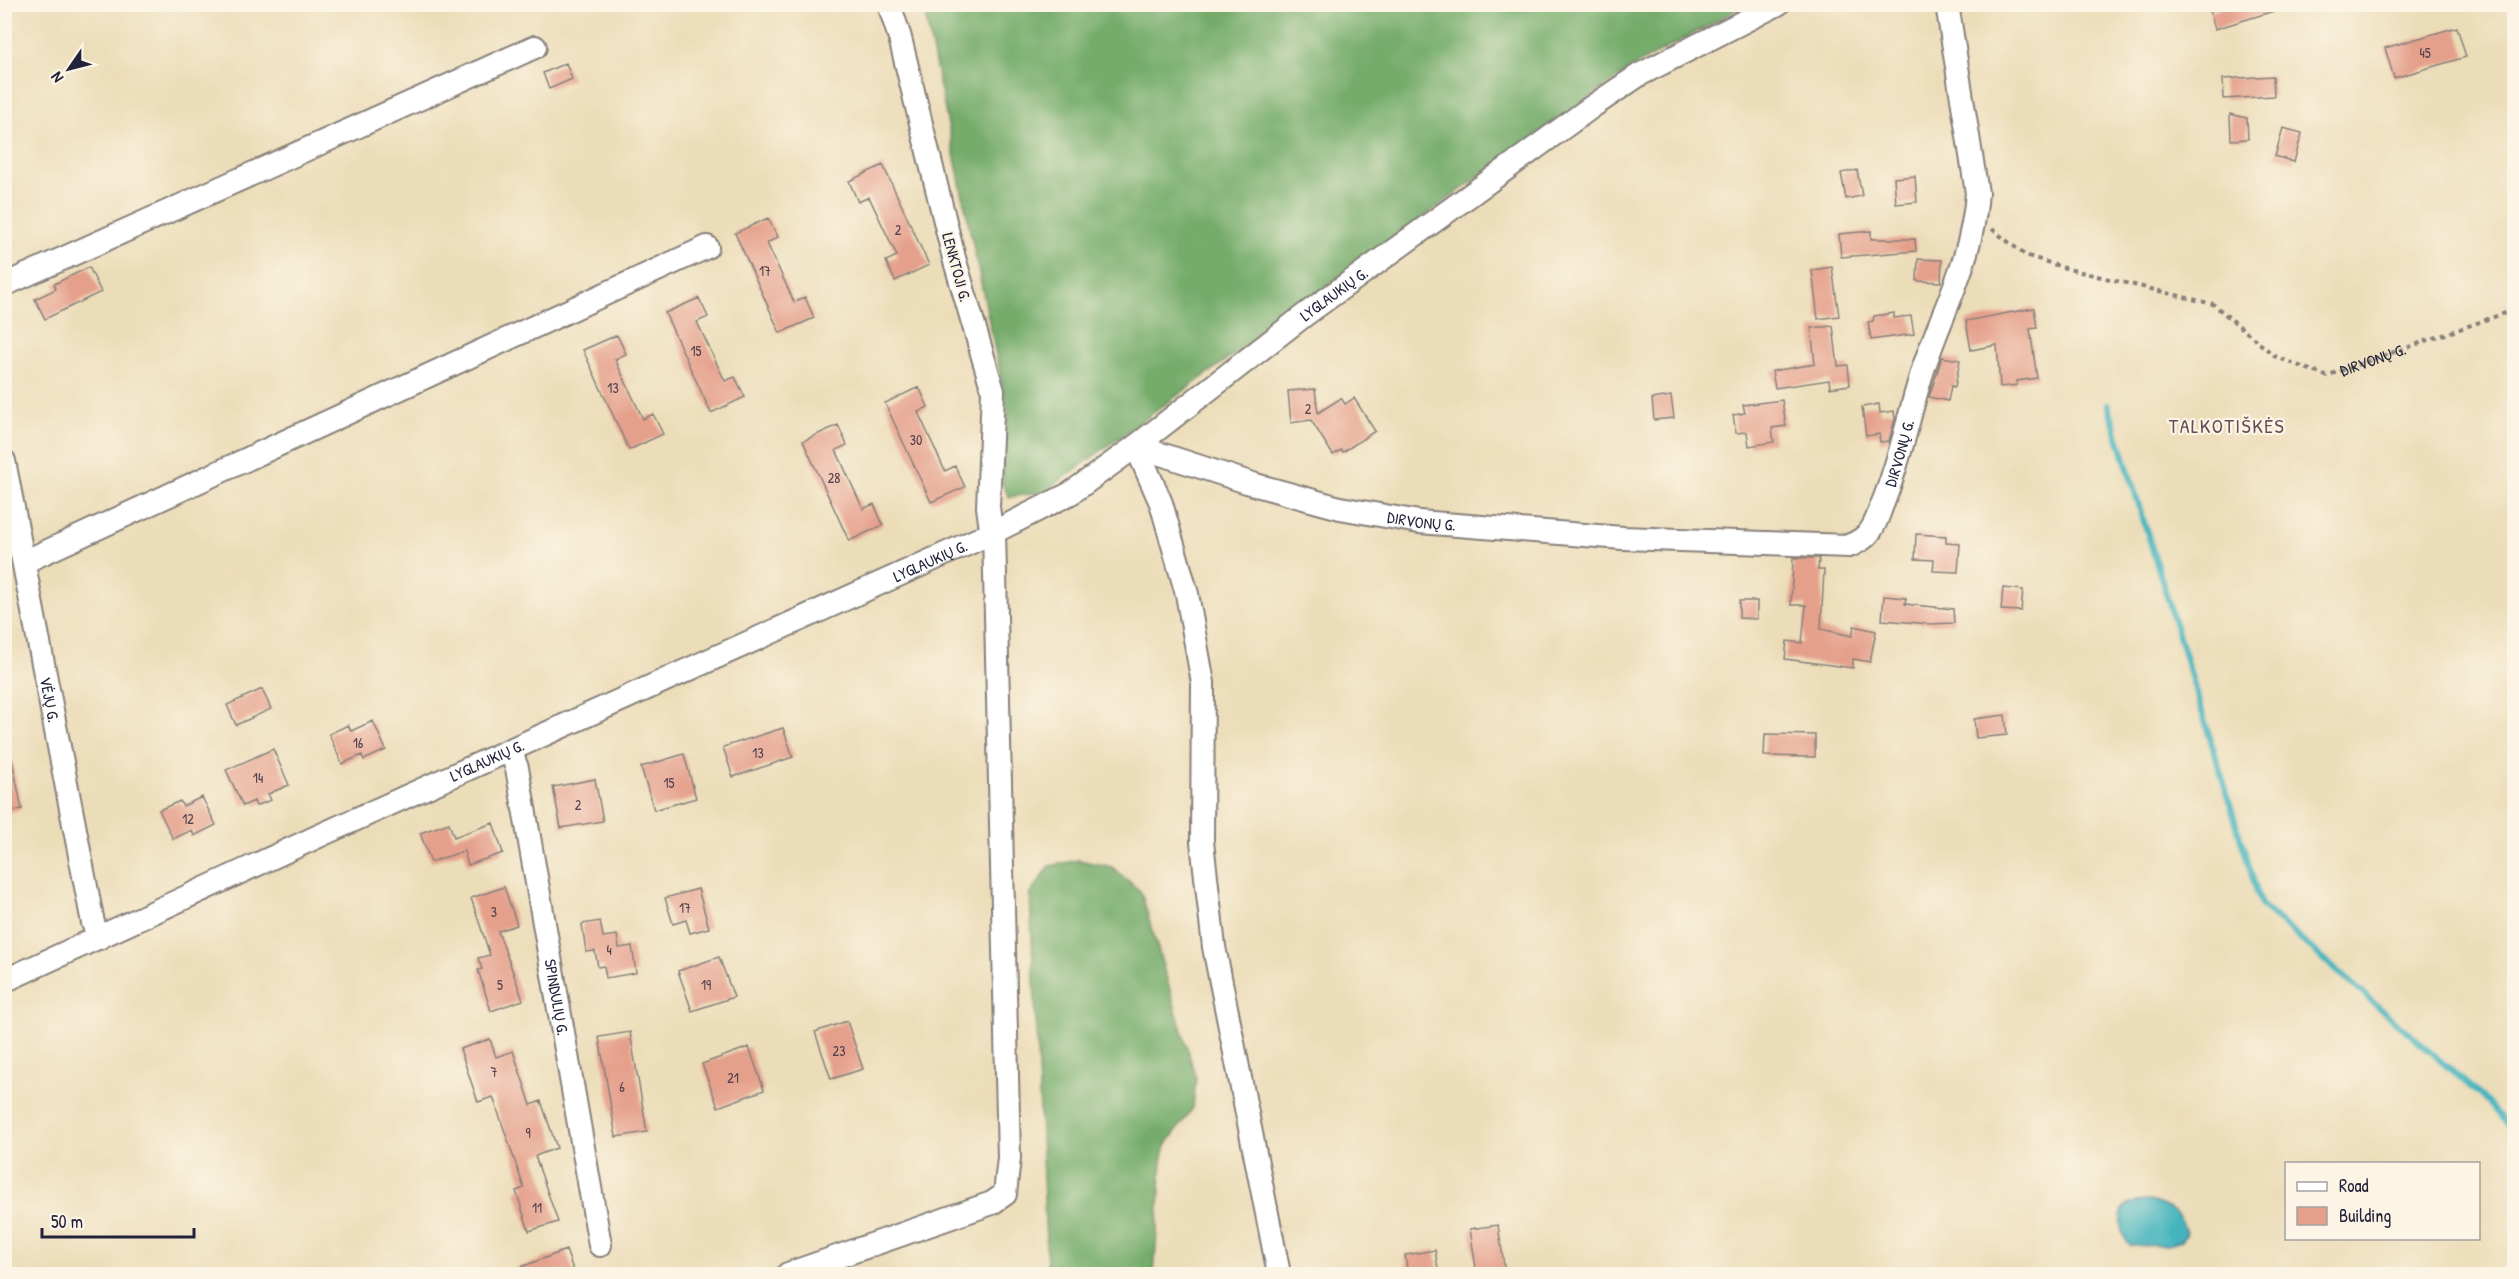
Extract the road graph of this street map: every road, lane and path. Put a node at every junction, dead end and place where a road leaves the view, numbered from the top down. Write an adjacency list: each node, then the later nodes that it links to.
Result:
1 (889, 4): 11 (street, LENKTOJI G.)
2 (1778, 4): 9 (street, LYGLAUKIŲ G.)
3 (1947, 4): 5 (street)
4 (535, 47): 7 (street)
5 (1975, 221): 8 (path, DIRVONŲ G.); 9 (street, DIRVONŲ G.)
6 (706, 247): 12 (street)
7 (4, 285)
8 (2514, 310)
9 (1136, 447): 11 (street, LYGLAUKIŲ G.); 18 (street)
10 (4, 461): 12 (street, VĖJŲ G.)
11 (994, 532): 13 (street, LYGLAUKIŲ G.); 17 (street, LENKTOJI G.)
12 (24, 561): 14 (street, VĖJŲ G.)
13 (510, 750): 14 (street, LYGLAUKIŲ G.); 16 (street, SPINDULIŲ G.)
14 (99, 938): 15 (street, LYGLAUKIŲ G.)
15 (4, 981)
16 (600, 1245)
17 (788, 1275)
18 (1279, 1275)

